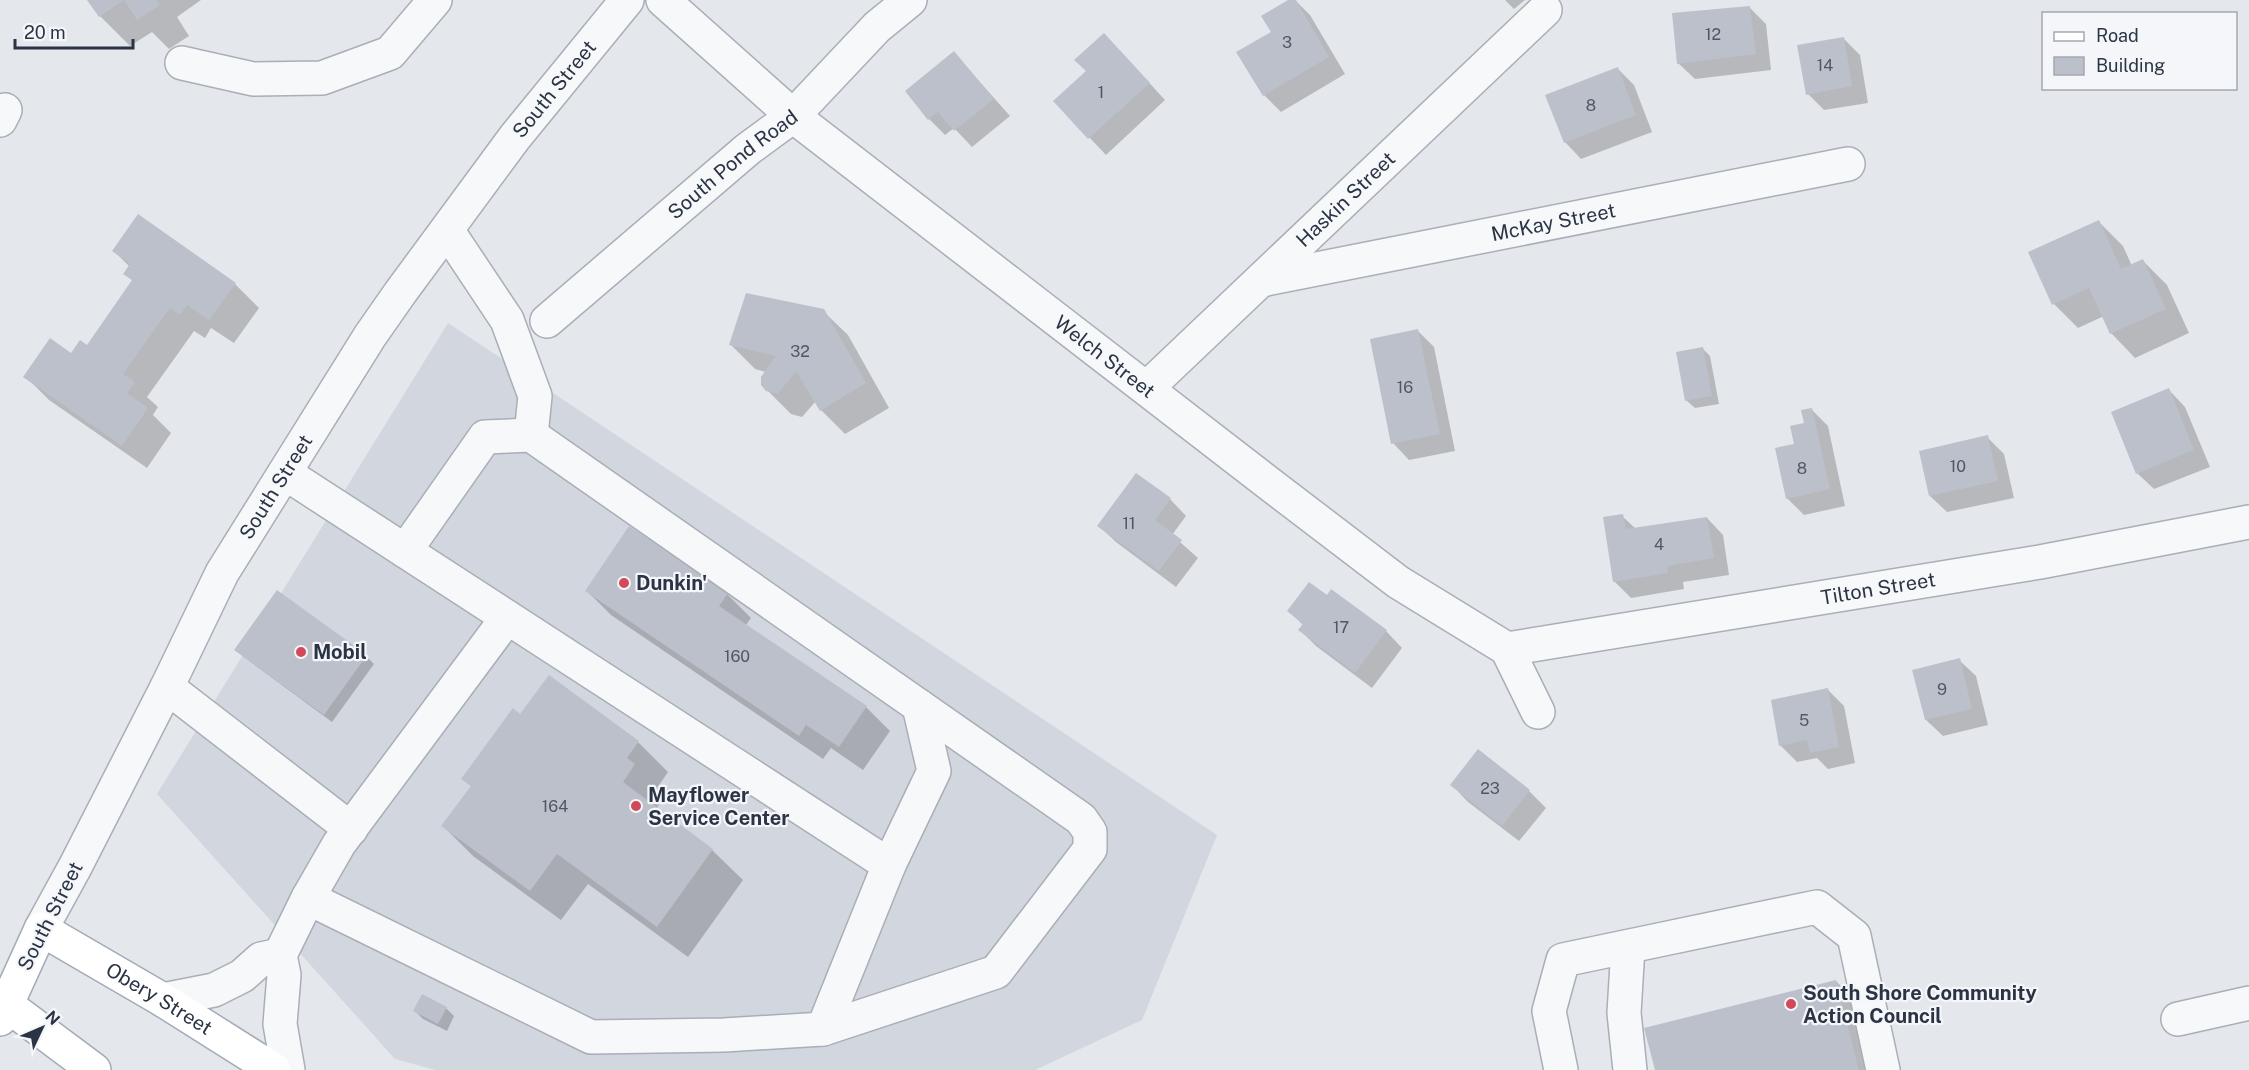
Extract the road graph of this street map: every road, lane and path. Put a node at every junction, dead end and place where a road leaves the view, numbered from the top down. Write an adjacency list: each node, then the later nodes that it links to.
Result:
1 (435, 0): 6 (street)
2 (627, 0): 9 (street, South Street)
3 (663, 0): 7 (street, Welch Street)
4 (910, 0): 7 (street, South Pond Road)
5 (1545, 10): 10 (street, Haskin Street)
6 (183, 63)
7 (793, 116): 11 (street, South Pond Road); 12 (street, Welch Street)
8 (1848, 164): 10 (street, McKay Street)
9 (447, 230): 13 (street); 14 (street, South Street)
10 (1260, 280): 12 (street, Haskin Street)
11 (547, 321)
12 (1147, 388): 18 (street, Welch Street)
13 (531, 435): 16 (street); 20 (street)
14 (285, 473): 16 (street); 19 (street, South Street)
15 (2249, 522): 18 (street, Tilton Street)
16 (405, 551): 17 (street)
17 (507, 618): 22 (street); 23 (street)
18 (1506, 649): 21 (street)
19 (167, 687): 22 (street); 25 (street, South Street)
20 (919, 706): 23 (street); 32 (street)
21 (1538, 712)
22 (345, 836): 24 (street)
23 (889, 865): 32 (street)
24 (308, 898): 27 (street); 32 (street)
25 (41, 929): 28 (main road, Obery Street); 30 (main road, South Street)
26 (1628, 947): 36 (street); 37 (street); 38 (street)
27 (280, 955): 28 (street); 35 (street)
28 (163, 1000): 34 (main road, Obery Street)
29 (2249, 1003): 31 (street)
30 (3, 1012): 33 (main road)
31 (2178, 1019)
32 (823, 1029)
33 (94, 1070)
34 (274, 1070)
35 (288, 1070)
36 (1560, 1070)
37 (1630, 1070)
38 (1883, 1070)

